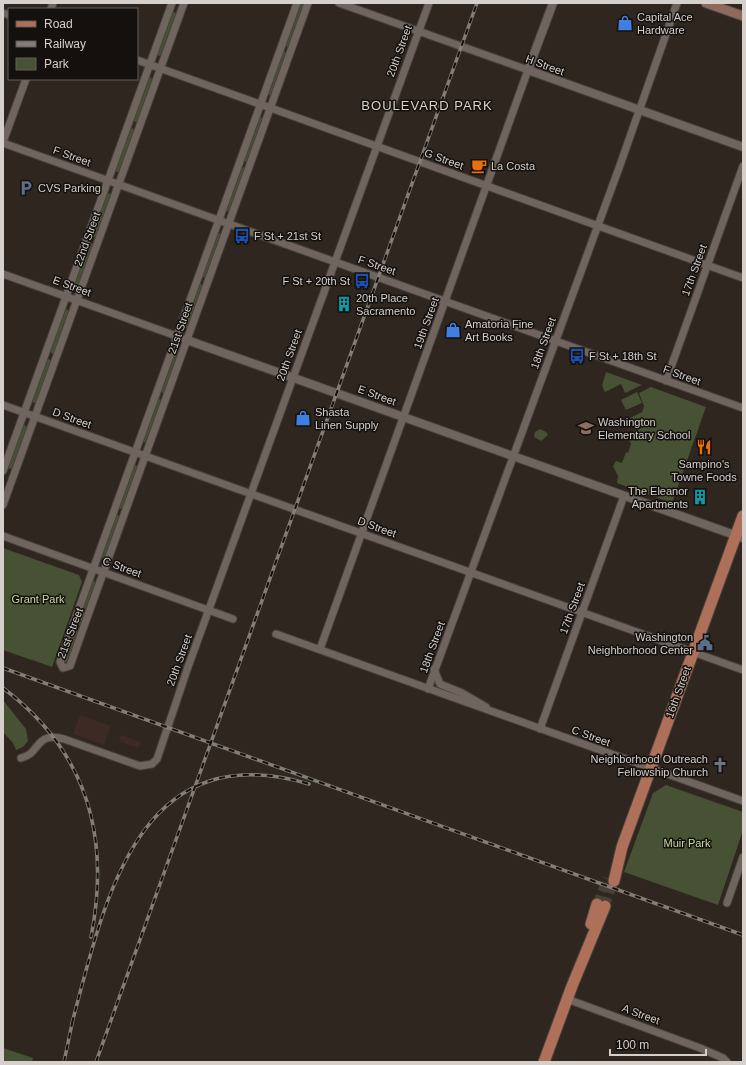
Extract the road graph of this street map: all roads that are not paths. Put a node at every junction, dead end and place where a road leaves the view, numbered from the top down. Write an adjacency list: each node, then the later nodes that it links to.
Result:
1 (172, 3): 13 (street, 22nd Street)
2 (184, 3): 14 (street, 22nd Street)
3 (297, 3): 17 (street, 21st Street)
4 (308, 3): 18 (street, 21st Street)
5 (339, 3): 11 (street, H Street)
6 (429, 3): 11 (street, 20th Street)
7 (553, 3): 15 (street, 19th Street)
8 (677, 3): 19 (street, 18th Street)
9 (706, 3): 10 (main road)
10 (743, 16)
11 (418, 31): 15 (street, H Street); 21 (street, 20th Street)
12 (138, 60): 13 (street, G Street)
13 (150, 65): 14 (street, G Street); 24 (street, 22nd Street)
14 (160, 69): 17 (street, G Street); 25 (street, 22nd Street)
15 (528, 70): 19 (street, H Street); 26 (street, 19th Street)
16 (26, 80): 20 (street)
17 (261, 105): 18 (street, G Street); 27 (street, 21st Street)
18 (271, 108): 21 (street, G Street); 28 (street, 21st Street)
19 (638, 111): 22 (street, H Street); 29 (street, 18th Street)
20 (3, 142): 24 (street, F Street)
21 (376, 146): 26 (street, G Street); 30 (street, 20th Street)
22 (743, 147)
23 (743, 166): 31 (street, 17th Street)
24 (108, 181): 25 (street, F Street); 34 (street, 22nd Street)
25 (118, 185): 27 (street, F Street); 35 (street, 22nd Street)
26 (487, 186): 29 (street, G Street); 36 (street, 19th Street)
27 (220, 220): 28 (street, F Street); 37 (street, 21st Street)
28 (229, 224): 30 (street, F Street); 38 (street, 21st Street)
29 (598, 226): 31 (street, G Street); 39 (street, 18th Street)
30 (334, 262): 36 (street, F Street); 40 (street, 20th Street)
31 (707, 265): 33 (street, G Street); 41 (street, 17th Street)
32 (3, 274): 34 (street, E Street)
33 (743, 278)
34 (66, 296): 35 (street, E Street); 44 (street, 22nd Street)
35 (77, 300): 37 (street, E Street); 45 (street, 22nd Street)
36 (446, 302): 39 (street, F Street); 46 (street, 19th Street)
37 (177, 336): 38 (street, E Street); 47 (street, 21st Street)
38 (187, 340): 40 (street, E Street); 48 (street, 21st Street)
39 (555, 341): 41 (street, F Street); 49 (street, 18th Street)
40 (293, 377): 46 (street, E Street); 51 (street, 20th Street)
41 (666, 381): 43 (street, F Street)
42 (3, 405): 44 (street, D Street)
43 (743, 408)
44 (24, 412): 45 (street, D Street); 50 (street, 22nd Street)
45 (35, 416): 47 (street, D Street); 53 (street, 22nd Street)
46 (404, 417): 49 (street, E Street); 55 (street, 19th Street)
47 (135, 452): 48 (street, D Street); 58 (street, 21st Street)
48 (146, 456): 51 (street, D Street); 59 (street, 21st Street)
49 (514, 456): 52 (street, E Street); 60 (street, 18th Street)
50 (3, 471)
51 (252, 494): 55 (street, D Street); 61 (street, 20th Street)
52 (624, 496): 57 (street, E Street); 62 (street, 17th Street)
53 (3, 505)
54 (743, 516): 57 (main road, 16th Street)
55 (361, 533): 60 (street, D Street); 67 (street, 19th Street)
56 (3, 536): 58 (street, C Street)
57 (739, 537): 68 (main road, 16th Street)
58 (93, 568): 59 (street, C Street); 64 (street, 21st Street)
59 (104, 572): 61 (street, C Street); 65 (street, 21st Street)
60 (472, 573): 62 (street, D Street); 69 (street, 18th Street)
61 (209, 610): 63 (street, C Street); 74 (street, 20th Street)
62 (582, 612): 68 (street, D Street); 73 (street, 17th Street)
63 (233, 618)
64 (73, 625): 65 (street); 65 (street, 21st Street)
65 (83, 629)
66 (276, 634): 67 (street, C Street)
67 (320, 649): 71 (street, C Street)
68 (692, 652): 70 (street, D Street); 75 (main road, 16th Street)
69 (434, 669): 71 (street, 18th Street); 72 (street, C Street)
70 (743, 670)
71 (428, 689): 72 (street, C Street)
72 (500, 715): 73 (street, C Street)
73 (540, 728): 75 (street, C Street)
74 (21, 758)
75 (650, 768): 76 (street, C Street); 78 (main road, 16th Street)
76 (743, 801)
77 (743, 857): 79 (street)
78 (611, 880)
79 (727, 903)
80 (601, 905): 81 (main road)
81 (567, 999): 82 (main road); 83 (street, A Street)
82 (544, 1062)
83 (727, 1062)

